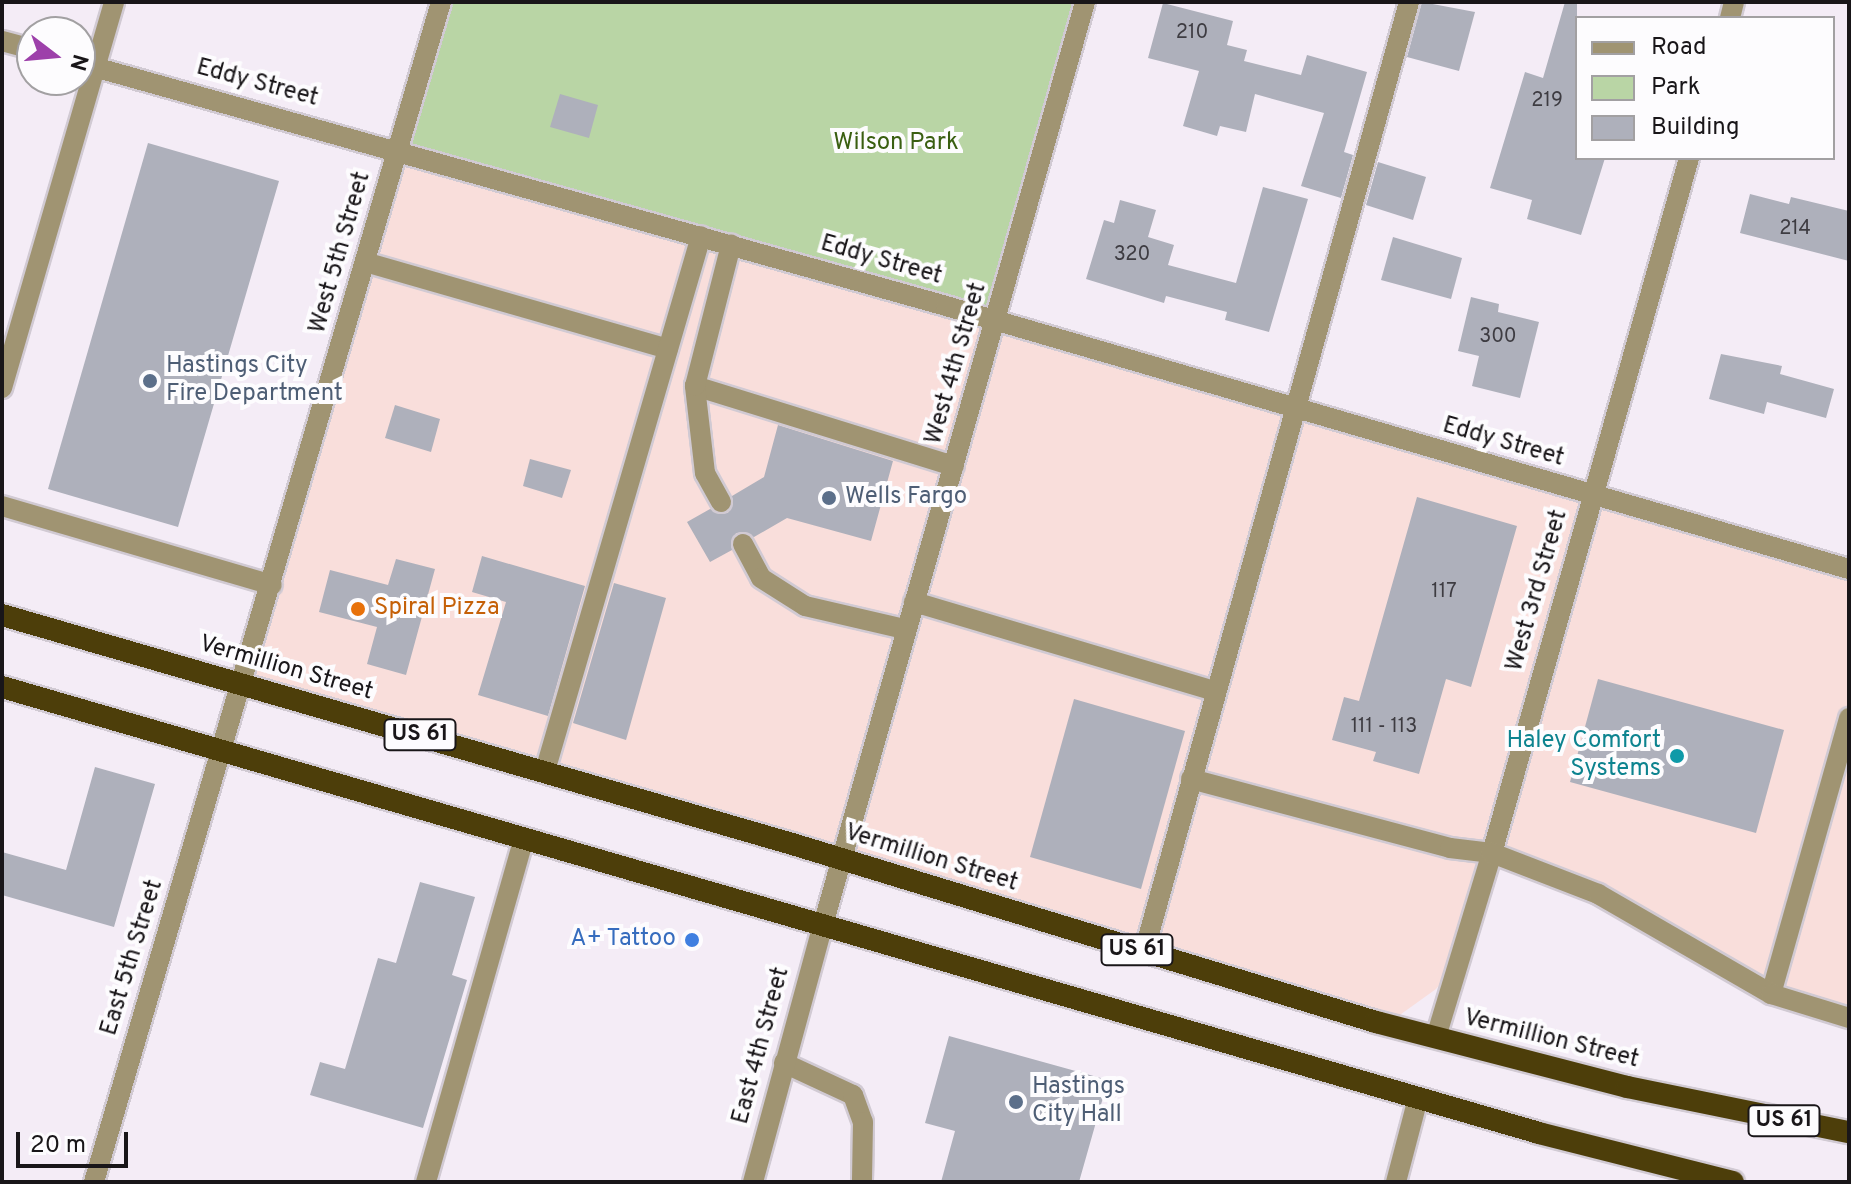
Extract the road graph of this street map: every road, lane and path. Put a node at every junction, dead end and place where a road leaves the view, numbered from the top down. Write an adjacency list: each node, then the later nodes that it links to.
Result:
1 (114, 2): 5 (street)
2 (441, 2): 8 (street, West 5th Street)
3 (1085, 2): 13 (street, West 4th Street)
4 (1409, 2): 17 (street)
5 (96, 46)
6 (96, 67): 8 (street, Eddy Street)
7 (80, 96): 16 (street)
8 (398, 150): 10 (street, Eddy Street); 12 (street, West 5th Street)
9 (1688, 160): 19 (street, West 3rd Street)
10 (701, 236): 11 (street, Eddy Street); 14 (street)
11 (731, 245): 13 (street, Eddy Street); 15 (street)
12 (365, 262): 14 (street); 24 (street, West 5th Street)
13 (997, 321): 17 (street, Eddy Street); 18 (street, West 4th Street)
14 (668, 349): 33 (street)
15 (695, 386): 18 (street); 20 (street)
16 (2, 388)
17 (1292, 408): 19 (street, Eddy Street); 30 (street)
18 (954, 466): 25 (street, West 4th Street)
19 (1591, 496): 23 (street, Eddy Street); 36 (street, West 3rd Street)
20 (721, 502)
21 (2, 506): 24 (street)
22 (743, 544): 27 (street)
23 (1849, 569)
24 (272, 585): 28 (street, West 5th Street)
25 (914, 602): 27 (street, West 4th Street); 30 (street)
26 (2, 615): 28 (highway, Vermillion Street / US 61)
27 (905, 629): 37 (street, West 4th Street)
28 (242, 683): 32 (street, West 5th Street); 33 (highway, Vermillion Street / US 61)
29 (2, 687): 32 (highway)
30 (1215, 691): 34 (street)
31 (1849, 718): 40 (street)
32 (222, 749): 35 (highway); 46 (street, East 5th Street)
33 (545, 771): 37 (highway, Vermillion Street / US 61)
34 (1191, 779): 36 (street); 39 (street)
35 (524, 839): 38 (highway); 47 (street)
36 (1492, 853): 40 (street); 42 (street, West 3rd Street)
37 (838, 857): 38 (street, West 4th Street); 39 (highway, Vermillion Street / US 61)
38 (823, 925): 43 (street, East 4th Street); 44 (highway)
39 (1144, 952): 42 (highway, Vermillion Street / US 61)
40 (1771, 994): 41 (street)
41 (1849, 1018)
42 (1436, 1037): 45 (highway, Vermillion Street / US 61)
43 (784, 1063): 48 (street, East 4th Street); 49 (street)
44 (1418, 1098): 50 (street); 51 (highway)
45 (1849, 1132)
46 (94, 1182)
47 (426, 1182)
48 (753, 1182)
49 (862, 1182)
50 (1396, 1182)
51 (1733, 1182)

